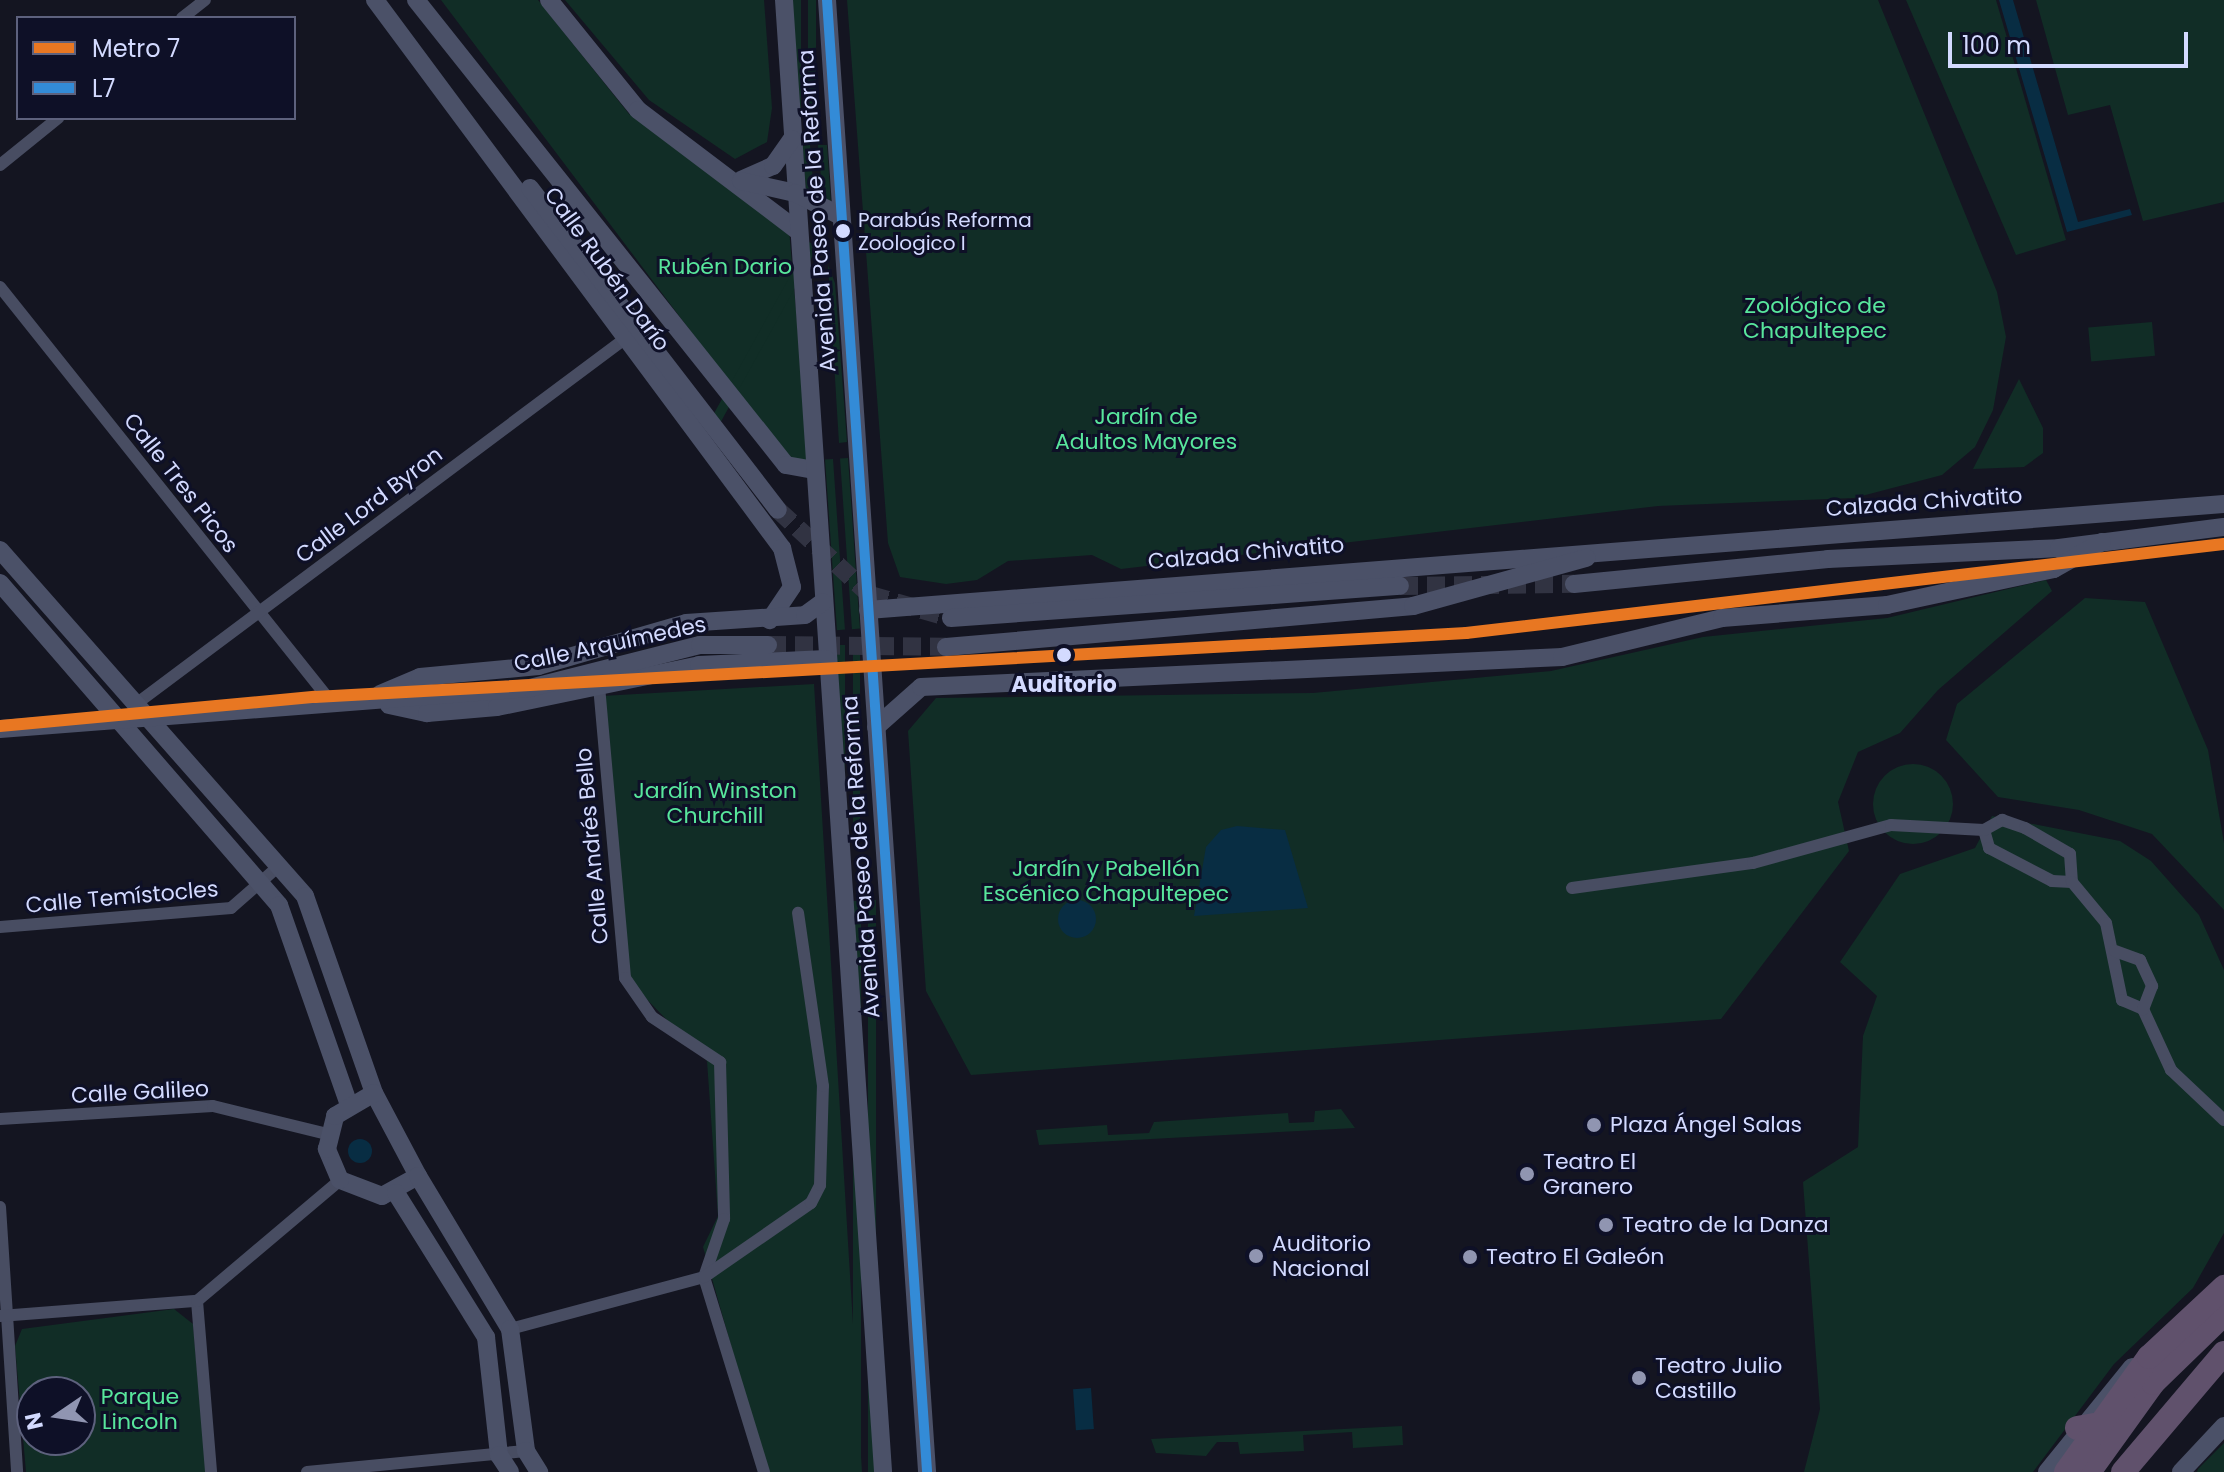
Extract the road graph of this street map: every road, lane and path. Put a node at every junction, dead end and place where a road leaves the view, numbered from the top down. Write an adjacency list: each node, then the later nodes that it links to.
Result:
1 (205, 0): 7 (street)
2 (375, 0): 10 (main road, Calle Rubén Darío)
3 (416, 0): 18 (main road, Calle Rubén Darío)
4 (549, 0): 12 (main road)
5 (784, 0): 9 (main road, Avenida Paseo de la Reforma)
6 (827, 0): 14 (main road, Avenida Paseo de la Reforma)
7 (185, 16)
8 (56, 120): 11 (street)
9 (792, 139): 12 (main road); 13 (main road, Avenida Paseo de la Reforma)
10 (487, 143): 17 (main road, Calle Rubén Darío); 20 (main road)
11 (0, 165)
12 (738, 181): 13 (main road); 15 (main road)
13 (795, 193): 14 (main road); 15 (main road, Avenida Paseo de la Reforma)
14 (841, 216): 29 (main road, Avenida Paseo de la Reforma)
15 (798, 231): 18 (main road, Avenida Paseo de la Reforma)
16 (0, 287): 30 (street, Calle Tres Picos)
17 (626, 338): 30 (street, Calle Lord Byron); 32 (main road, Calle Rubén Darío)
18 (814, 470): 28 (main road, Avenida Paseo de la Reforma)
19 (2224, 504): 23 (main road, Calzada Chivatito)
20 (778, 510)
21 (2219, 530): 22 (main road)
22 (2102, 542): 26 (main road); 41 (main road)
23 (1627, 546): 29 (main road, Calzada Chivatito); 34 (main road, Calzada Chivatito)
24 (0, 550): 39 (main road)
25 (0, 583): 40 (main road)
26 (1574, 584)
27 (1400, 586): 31 (main road)
28 (823, 602): 32 (main road, Calle Arquímedes); 35 (main road, Avenida Paseo de la Reforma)
29 (868, 610): 41 (main road, Avenida Paseo de la Reforma)
30 (258, 613): 38 (street, Calle Tres Picos); 39 (street, Calle Lord Byron)
31 (951, 618)
32 (770, 620): 37 (main road, Calle Arquímedes)
33 (768, 645): 37 (main road, Calle Arquímedes)
34 (946, 647)
35 (826, 659): 36 (main road, Calle Arquímedes); 82 (main road, Avenida Paseo de la Reforma)
36 (599, 686): 37 (main road, Calle Arquímedes); 61 (street, Calle Andrés Bello)
37 (366, 700): 38 (main road, Calle Arquímedes)
38 (332, 703): 39 (main road, Calle Arquímedes)
39 (142, 711): 40 (main road, Calle Arquímedes); 44 (main road)
40 (118, 719): 42 (main road, Calle Arquímedes); 46 (main road)
41 (876, 727): 83 (main road, Avenida Paseo de la Reforma)
42 (0, 729)
43 (1984, 830): 45 (street); 45 (street); 47 (street)
44 (279, 866): 46 (street, Calle Temístocles); 52 (main road)
45 (2072, 882): 50 (street)
46 (262, 885): 49 (street, Calle Temístocles); 53 (main road)
47 (1572, 888)
48 (798, 913): 61 (street)
49 (0, 927)
50 (2115, 951): 51 (street); 51 (street)
51 (2143, 1009): 55 (street)
52 (374, 1093): 53 (main road); 57 (main road)
53 (348, 1102): 56 (main road)
54 (0, 1119): 56 (street, Calle Galileo)
55 (2224, 1120)
56 (327, 1134): 58 (main road)
57 (418, 1176): 59 (main road); 68 (main road)
58 (340, 1180): 59 (main road); 64 (street)
59 (396, 1193): 75 (main road)
60 (0, 1207): 65 (street)
61 (704, 1277): 68 (street); 81 (street, Calle Andrés Bello)
62 (2224, 1280): 73 (main road)
63 (2224, 1287): 85 (highway, bridge)
64 (197, 1301): 65 (street); 77 (street)
65 (2, 1314): 76 (street)
66 (2224, 1314): 71 (highway)
67 (2224, 1326): 87 (highway)
68 (510, 1329): 74 (main road)
69 (2224, 1353): 88 (highway)
70 (2224, 1366): 89 (highway)
71 (2125, 1419): 73 (highway); 86 (highway)
72 (2224, 1426): 90 (main road)
73 (2077, 1428): 84 (main road)
74 (526, 1451): 75 (street); 80 (main road)
75 (499, 1455): 78 (street); 79 (main road)
76 (17, 1472)
77 (211, 1472)
78 (307, 1472)
79 (510, 1472)
80 (539, 1472)
81 (764, 1472)
82 (883, 1472)
83 (927, 1472)
84 (2047, 1472)
85 (2066, 1472)
86 (2089, 1472)
87 (2099, 1472)
88 (2123, 1472)
89 (2133, 1472)
90 (2181, 1472)

